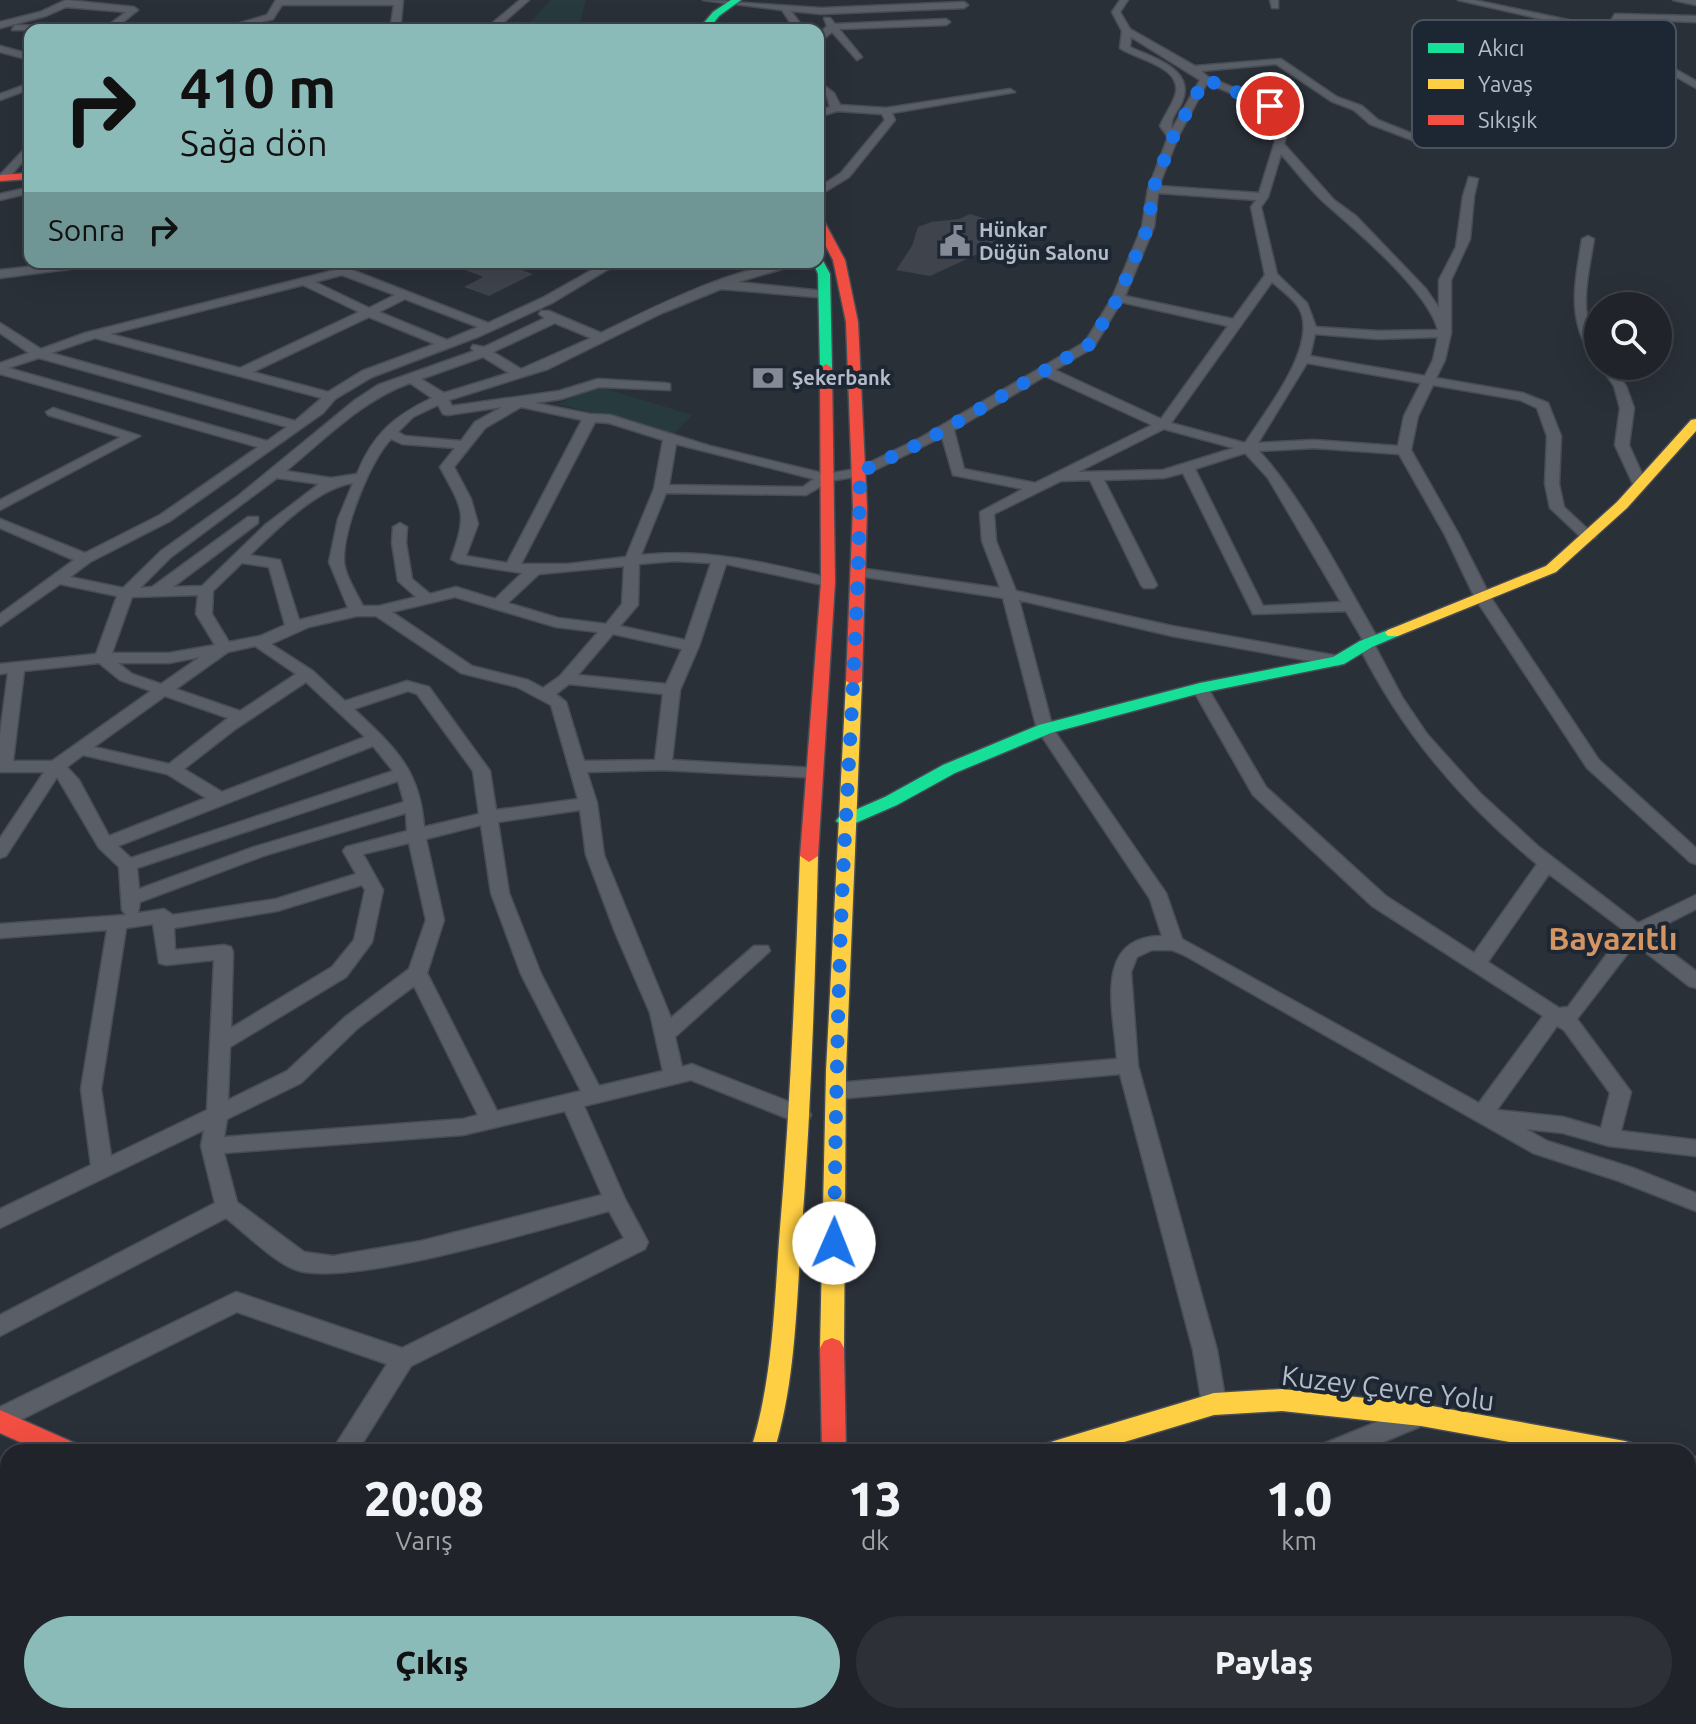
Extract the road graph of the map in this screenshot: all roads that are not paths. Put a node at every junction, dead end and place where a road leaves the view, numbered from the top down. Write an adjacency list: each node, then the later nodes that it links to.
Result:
1 (525, 0): 25 (street)
2 (707, 0): 10 (street)
3 (825, 0): 14 (street)
4 (1124, 0): 31 (street)
5 (1462, 0): 19 (street)
6 (1677, 0): 11 (street)
7 (280, 1): 8 (street); 23 (street)
8 (399, 1): 24 (street)
9 (69, 2): 22 (street); 28 (street)
10 (734, 2): 13 (street); 26 (main road)
11 (1696, 2)
12 (964, 5): 15 (street)
13 (786, 10): 14 (street); 27 (street)
14 (806, 10): 15 (street)
15 (821, 11): 30 (street)
16 (1611, 14): 18 (street)
17 (1597, 17): 20 (street)
18 (1696, 19)
19 (1563, 20)
20 (1575, 20)
21 (946, 22): 30 (street)
22 (115, 24)
23 (274, 24)
24 (396, 24)
25 (496, 24)
26 (708, 24)
27 (796, 24)
28 (0, 26): 29 (street)
29 (24, 27)
30 (832, 27): 32 (street); 35 (street)
31 (1127, 31): 36 (street); 47 (street)
32 (824, 34)
33 (0, 49): 34 (street)
34 (24, 55)
35 (857, 57)
36 (1193, 69): 38 (street); 48 (street)
37 (1676, 72): 39 (street)
38 (1205, 79): 47 (street); 49 (street)
39 (1694, 83)
40 (24, 89): 43 (street)
41 (824, 89): 44 (street)
42 (1010, 92): 45 (street)
43 (1, 99)
44 (836, 108): 45 (street); 46 (street)
45 (886, 111): 54 (street)
46 (824, 112)
47 (1173, 137): 55 (street)
48 (1412, 137)
49 (1280, 146): 58 (street); 80 (street)
50 (24, 153): 52 (street)
51 (24, 176): 52 (main road)
52 (2, 178)
53 (1473, 179): 80 (street)
54 (824, 189)
55 (1153, 189): 58 (street); 73 (street)
56 (24, 191): 57 (street)
57 (0, 197)
58 (1263, 197): 68 (street)
59 (824, 231): 114 (main road)
60 (1588, 239): 82 (street)
61 (50, 268): 67 (street)
62 (347, 268): 66 (street)
63 (603, 268): 74 (street)
64 (769, 268): 70 (street)
65 (821, 268): 72 (main road)
66 (343, 271): 69 (street); 71 (street)
67 (0, 274)
68 (1271, 275): 77 (street); 81 (street)
69 (304, 281): 75 (street); 83 (street)
70 (720, 285): 72 (street); 85 (street)
71 (405, 295): 75 (street); 79 (street)
72 (824, 295): 118 (main road)
73 (1118, 298): 77 (street); 91 (street)
74 (532, 307): 76 (street); 79 (street)
75 (368, 312): 86 (street); 92 (street)
76 (555, 318): 85 (street); 87 (street)
77 (1238, 324): 105 (street)
78 (0, 327): 88 (street)
79 (488, 327): 84 (street)
80 (1444, 328): 81 (street); 96 (street)
81 (1309, 330): 89 (street)
82 (1584, 331)
83 (95, 335): 88 (street); 92 (street)
84 (461, 338): 86 (street); 87 (street)
85 (602, 338): 93 (street)
86 (446, 344): 98 (street)
87 (484, 352): 93 (street); 94 (street)
88 (40, 354): 90 (street); 104 (street)
89 (1304, 359): 96 (street); 111 (street)
90 (1, 366): 110 (street)
91 (1046, 371): 105 (street); 106 (street)
92 (238, 374): 98 (street)
93 (521, 375): 99 (street)
94 (410, 377): 99 (street); 115 (street)
95 (1616, 380): 121 (street)
96 (1428, 382): 112 (street); 128 (street)
97 (665, 387): 100 (street)
98 (330, 396): 104 (street)
99 (442, 398): 100 (street); 107 (street)
100 (519, 403): 102 (street); 109 (street)
101 (53, 412): 124 (street)
102 (590, 418): 108 (street); 133 (street)
103 (1696, 423): 121 (main road)
104 (295, 425): 110 (street)
105 (1163, 425): 111 (street); 117 (street)
106 (947, 429): 114 (street); 122 (street)
107 (388, 432): 109 (street); 116 (street)
108 (671, 436): 118 (street); 123 (street)
109 (464, 445): 133 (street)
110 (269, 446): 130 (street)
111 (1248, 448): 112 (street); 113 (street); 147 (street)
112 (1404, 450): 144 (street)
113 (1186, 465): 119 (street); 147 (street)
114 (860, 472): 118 (street); 135 (main road)
115 (272, 473): 120 (street); 141 (street)
116 (363, 477): 120 (street); 149 (street)
117 (1058, 477): 119 (street); 122 (street)
118 (826, 478): 123 (street); 137 (main road)
119 (1096, 478): 138 (street)
120 (331, 482): 129 (street)
121 (1640, 485): 128 (main road)
122 (1034, 487): 142 (street)
123 (661, 489): 131 (street)
124 (0, 506)
125 (253, 520): 140 (street)
126 (0, 523): 130 (street)
127 (400, 527): 143 (street)
128 (1589, 537): 144 (main road)
129 (238, 558): 139 (street); 152 (street)
130 (85, 559): 136 (street)
131 (632, 559): 132 (street); 134 (street); 153 (street)
132 (720, 559): 137 (street); 156 (street)
133 (512, 567): 134 (street)
134 (535, 569): 146 (street)
135 (859, 572): 142 (street); 183 (main road)
136 (57, 579): 141 (street); 148 (street)
137 (828, 582): 178 (main road)
138 (1149, 585)
139 (206, 590): 140 (street); 157 (street)
140 (155, 592): 141 (street)
141 (126, 593): 158 (street)
142 (1010, 594): 159 (street); 169 (street)
143 (426, 598): 146 (street); 150 (street)
144 (1483, 598): 155 (main road); 187 (street)
145 (0, 601): 148 (street)
146 (497, 605): 153 (street)
147 (1352, 606): 155 (street)
148 (23, 607): 151 (street)
149 (357, 611): 150 (street); 152 (street)
150 (379, 611): 166 (street)
151 (0, 621)
152 (293, 626): 154 (street)
153 (609, 629): 156 (street); 162 (street)
154 (264, 640): 157 (street); 161 (street)
155 (1369, 643): 159 (main road); 189 (street)
156 (691, 646): 164 (street)
157 (224, 647): 158 (street); 165 (street)
158 (102, 658): 160 (street); 165 (street)
159 (1338, 661): 163 (main road)
160 (9, 668): 174 (street)
161 (307, 674): 167 (street); 168 (street)
162 (566, 679): 164 (street); 166 (street)
163 (1200, 688): 169 (main road); 199 (street)
164 (672, 690): 172 (street)
165 (163, 691): 168 (street); 171 (street)
166 (544, 695): 175 (street)
167 (341, 708): 170 (street); 182 (street)
168 (241, 717): 176 (street)
169 (1045, 729): 183 (main road); 197 (street)
170 (376, 739): 177 (street); 179 (street)
171 (80, 749): 173 (street); 176 (street)
172 (663, 765): 175 (street); 178 (street)
173 (56, 766): 174 (street); 185 (street); 186 (street)
174 (2, 767)
175 (578, 767): 180 (street)
176 (172, 770): 179 (street)
177 (404, 773): 181 (street); 188 (street)
178 (814, 774): 210 (main road)
179 (220, 799): 185 (street)
180 (588, 803): 182 (street); 203 (street)
181 (414, 805): 184 (street); 191 (street)
182 (490, 817): 184 (street); 208 (street)
183 (845, 821): 207 (main road)
184 (416, 834): 190 (street); 200 (street)
185 (105, 844): 188 (street)
186 (0, 852)
187 (1696, 858)
188 (128, 865): 191 (street)
189 (1546, 865): 196 (street); 199 (street)
190 (368, 877): 194 (street); 204 (street)
191 (130, 899): 193 (street)
192 (1696, 901): 196 (street)
193 (125, 922): 194 (street); 195 (street); 217 (street)
194 (162, 923): 204 (street)
195 (0, 931)
196 (1633, 933): 201 (street); 202 (street)
197 (1174, 943): 205 (street); 211 (street)
198 (761, 951): 203 (street)
199 (1476, 965): 202 (street)
200 (417, 973): 212 (street); 213 (street)
201 (1696, 981)
202 (1554, 1016): 211 (street); 214 (street)
203 (665, 1035): 206 (street)
204 (221, 1043): 212 (street)
205 (1128, 1066): 207 (street); 224 (street)
206 (674, 1076): 208 (street); 210 (street)
207 (836, 1091): 230 (main road)
208 (594, 1096): 209 (street)
209 (571, 1101): 213 (street); 218 (street)
210 (801, 1115): 229 (main road)
211 (1481, 1116): 214 (street); 219 (street)
212 (217, 1117): 215 (street); 217 (street)
213 (491, 1120): 215 (street)
214 (1609, 1138): 216 (street)
215 (212, 1146): 220 (street)
216 (1696, 1148)
217 (102, 1170): 221 (street)
218 (615, 1201): 220 (street); 223 (street)
219 (1696, 1202)
220 (227, 1207): 222 (street)
221 (0, 1219)
222 (0, 1326)
223 (403, 1359): 226 (street); 228 (street)
224 (1214, 1404): 225 (main road, Kuzey Çevre Yolu); 231 (main road, Kuzey Çevre Yolu)
225 (1421, 1415): 232 (street); 233 (main road, Kuzey Çevre Yolu)
226 (0, 1420): 227 (main road)
227 (51, 1444)
228 (348, 1444)
229 (765, 1444)
230 (834, 1444)
231 (1081, 1444)
232 (1351, 1444)
233 (1581, 1444)

